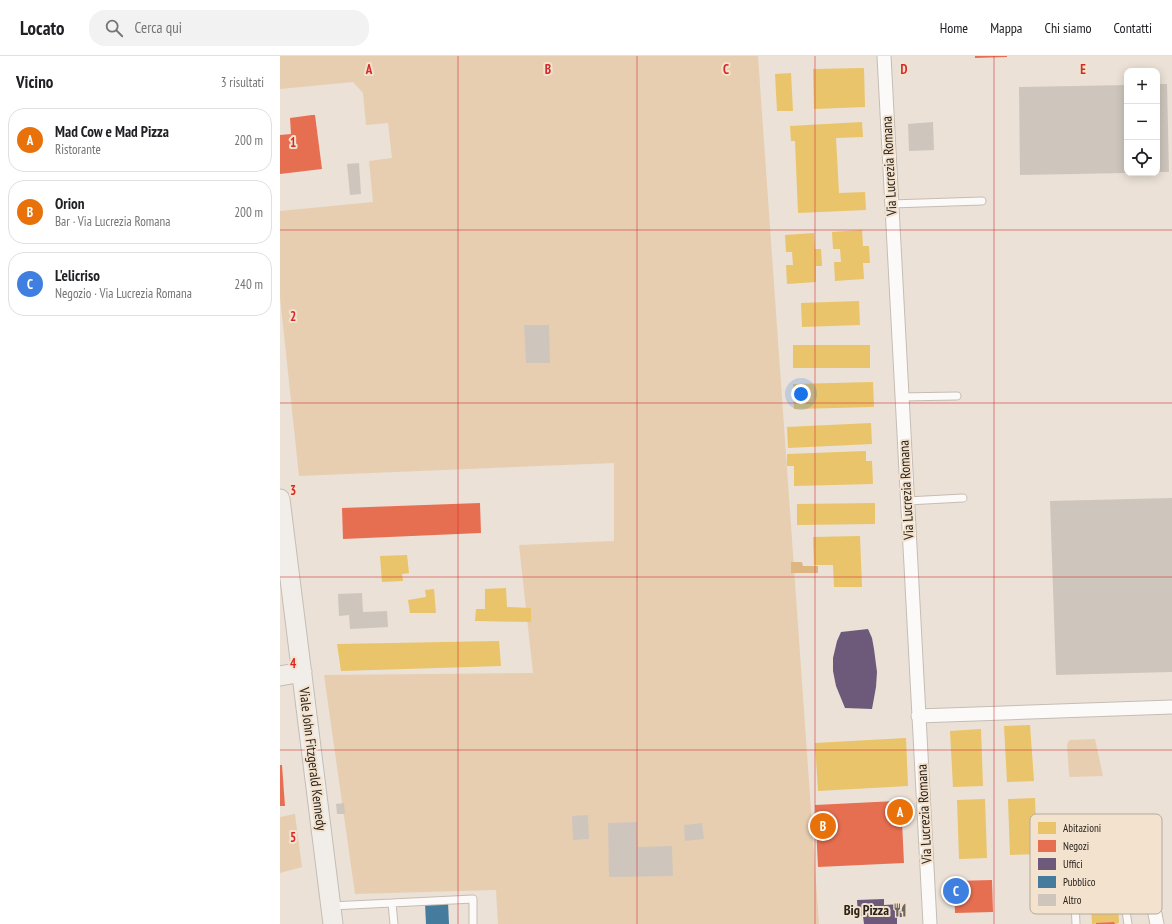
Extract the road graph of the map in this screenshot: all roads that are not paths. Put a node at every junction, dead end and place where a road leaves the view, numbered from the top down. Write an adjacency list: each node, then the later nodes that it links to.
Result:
1 (884, 56): 3 (street, Via Lucrezia Romana)
2 (982, 201): 3 (lane)
3 (891, 204): 5 (street, Via Lucrezia Romana)
4 (957, 396): 5 (lane)
5 (901, 397): 8 (street, Via Lucrezia Romana)
6 (963, 498): 8 (lane)
7 (280, 499): 9 (street, Viale John Fitzgerald Kennedy)
8 (907, 501): 12 (street, Via Lucrezia Romana)
9 (302, 672): 10 (street); 17 (street, Viale John Fitzgerald Kennedy)
10 (280, 676)
11 (1172, 707): 12 (street)
12 (918, 716): 20 (street, Via Lucrezia Romana)
13 (392, 902): 17 (lane); 18 (lane); 19 (lane)
14 (1076, 914): 21 (lane)
15 (1126, 914): 22 (lane)
16 (1155, 914): 23 (street)
17 (332, 915)
18 (394, 924)
19 (473, 924)
20 (930, 924)
21 (1076, 924)
22 (1128, 924)
23 (1157, 924)

